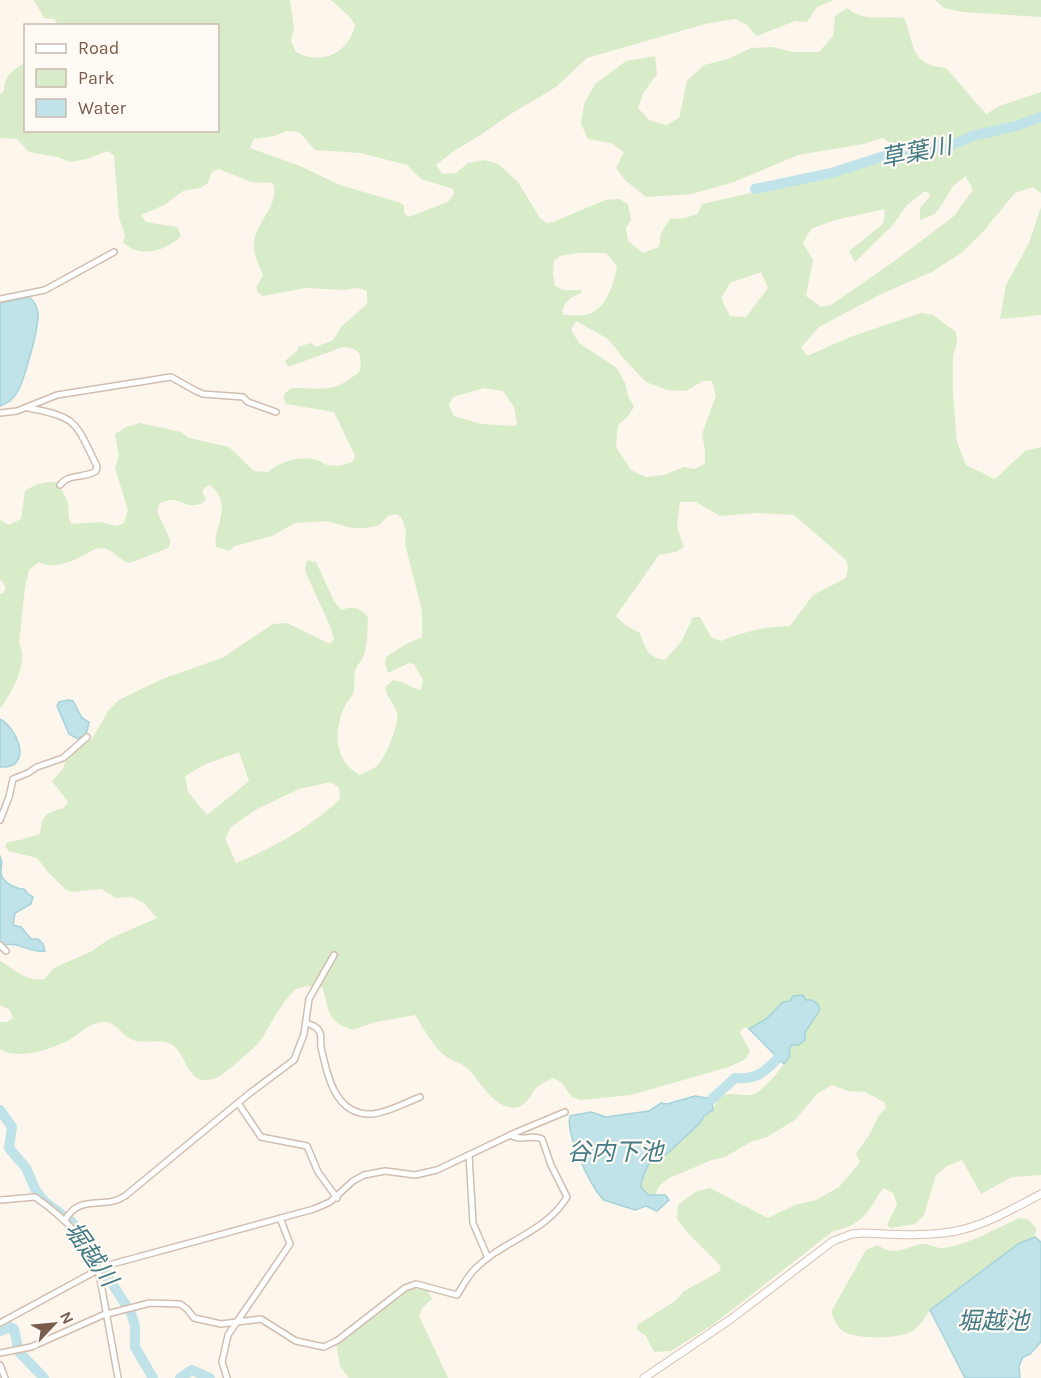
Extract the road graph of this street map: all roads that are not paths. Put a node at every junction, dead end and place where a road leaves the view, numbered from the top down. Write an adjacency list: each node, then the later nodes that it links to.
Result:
1 (114, 252): 2 (street)
2 (0, 299)
3 (28, 408): 4 (street); 5 (street); 6 (street)
4 (276, 412)
5 (0, 413)
6 (60, 484)
7 (87, 737): 8 (street)
8 (0, 820)
9 (0, 945): 10 (street)
10 (6, 951)
11 (334, 955): 12 (street)
12 (306, 1023): 13 (street); 14 (street)
13 (420, 1097)
14 (238, 1103): 19 (street); 21 (street)
15 (565, 1112): 16 (street)
16 (510, 1135): 17 (street); 23 (street)
17 (470, 1155): 19 (street); 23 (street)
18 (1041, 1194): 33 (street)
19 (337, 1198): 22 (street)
20 (0, 1200): 21 (street)
21 (66, 1218): 24 (street)
22 (280, 1218): 24 (street); 27 (street)
23 (488, 1258): 27 (street)
24 (101, 1268): 25 (street); 26 (street)
25 (107, 1314): 27 (street); 28 (street); 31 (street)
26 (0, 1323)
27 (236, 1323): 32 (street)
28 (0, 1353)
29 (0, 1365): 30 (street)
30 (5, 1378)
31 (118, 1378)
32 (227, 1378)
33 (644, 1378)

